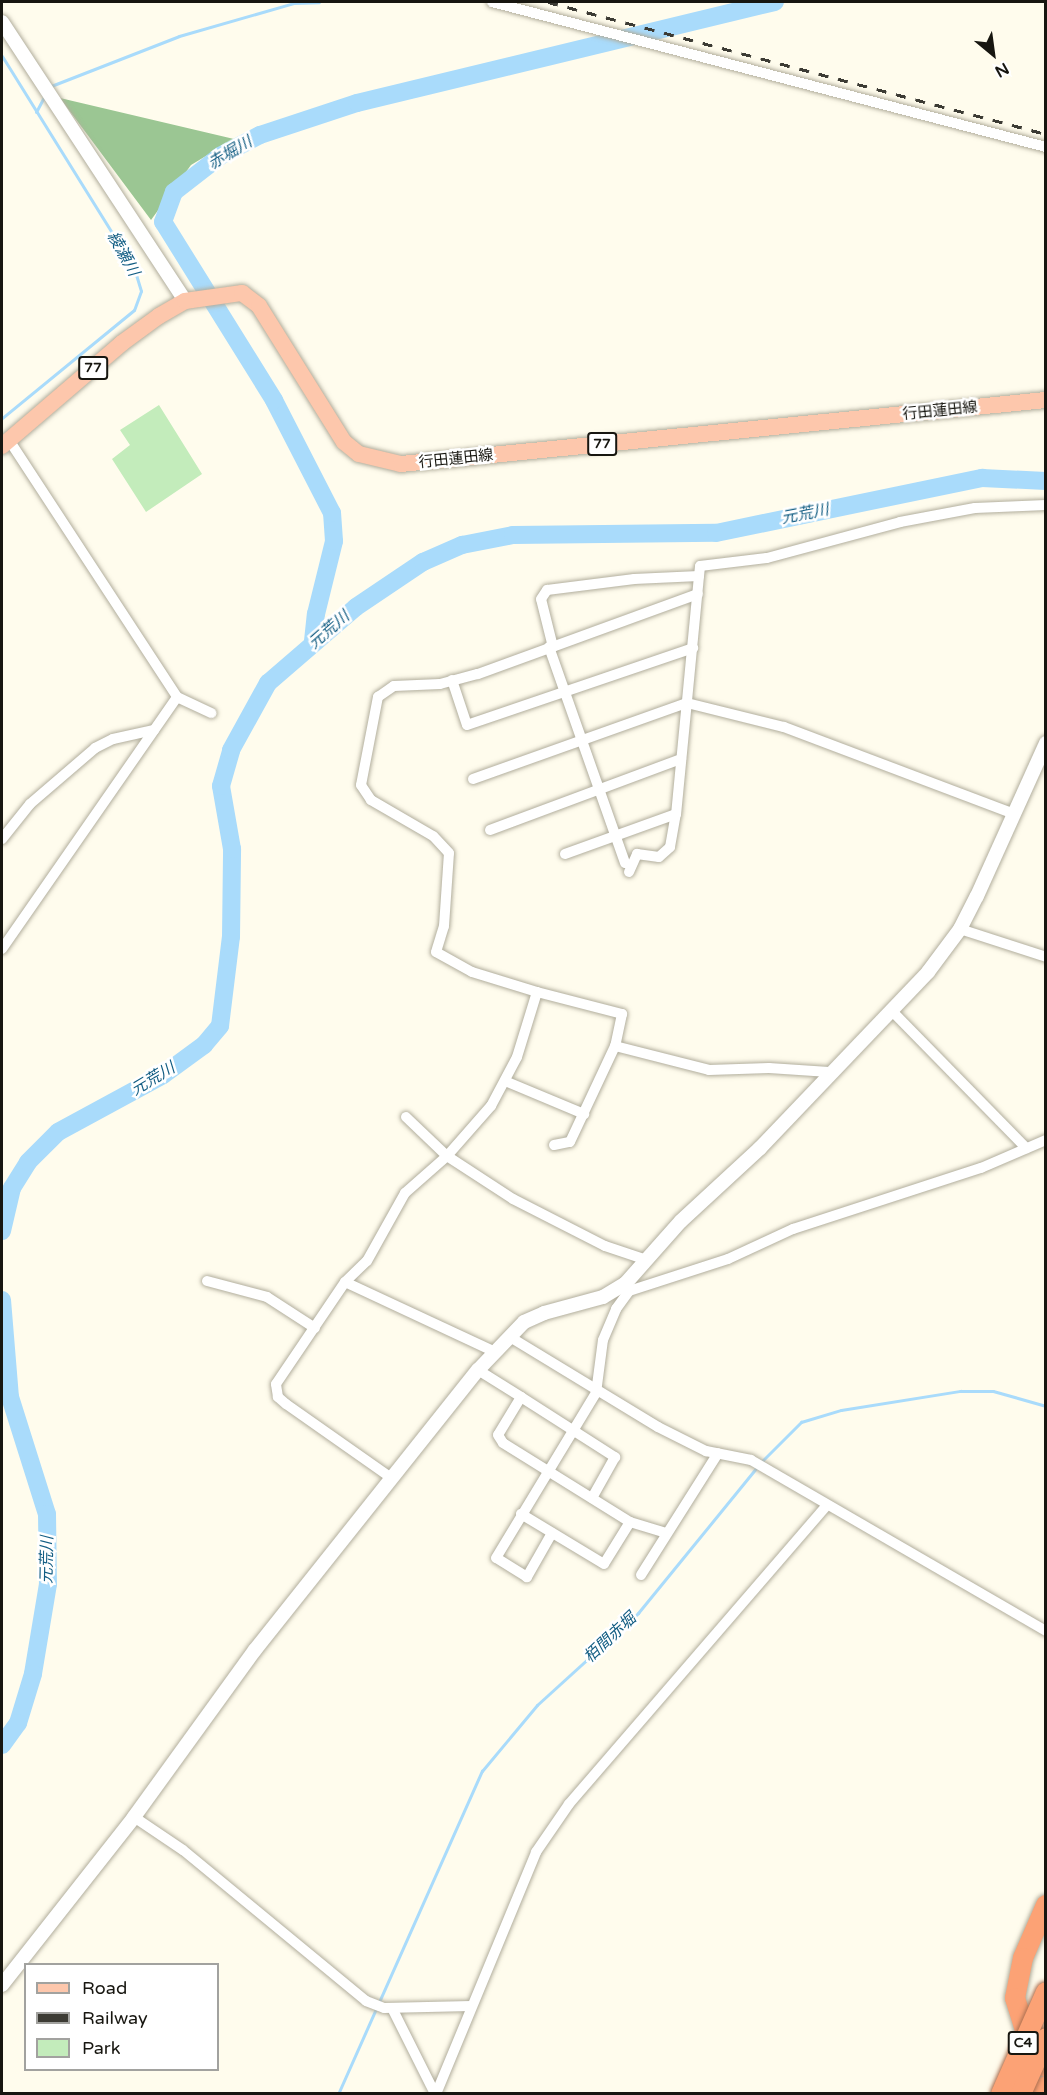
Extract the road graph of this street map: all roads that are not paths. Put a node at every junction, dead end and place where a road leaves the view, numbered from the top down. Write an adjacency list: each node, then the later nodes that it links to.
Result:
1 (492, 2): 3 (street)
2 (2, 22): 4 (street)
3 (1046, 147)
4 (188, 300): 5 (main road, 行田蓮田線 / 77); 6 (main road, 行田蓮田線 / 77)
5 (1046, 400)
6 (5, 443): 14 (street)
7 (1046, 506): 8 (street)
8 (699, 576): 9 (street); 10 (street)
9 (698, 594): 10 (street); 11 (street)
10 (551, 647): 12 (street); 13 (street)
11 (693, 648): 13 (street); 15 (street)
12 (452, 681): 13 (street); 32 (street)
13 (565, 691): 18 (street)
14 (177, 697): 16 (street); 17 (street)
15 (687, 703): 18 (street); 20 (street); 23 (street)
16 (212, 713)
17 (154, 730): 27 (street); 30 (street)
18 (582, 740): 21 (street); 22 (street)
19 (1046, 743): 23 (street)
20 (681, 759): 22 (street); 24 (street)
21 (473, 779)
22 (599, 789): 25 (street); 26 (street)
23 (1012, 813): 29 (street)
24 (676, 814): 26 (street); 26 (street)
25 (490, 830)
26 (616, 835): 28 (street)
27 (2, 839)
28 (565, 854)
29 (960, 928): 31 (street); 33 (street)
30 (2, 949)
31 (1046, 957)
32 (537, 992): 34 (street); 36 (street)
33 (892, 1011): 35 (street); 41 (street)
34 (615, 1046): 35 (street); 37 (street)
35 (829, 1072): 43 (street)
36 (506, 1081): 37 (street); 42 (street)
37 (584, 1114): 40 (street)
38 (406, 1117): 42 (street)
39 (1046, 1140): 41 (street)
40 (554, 1145)
41 (1026, 1149): 46 (street)
42 (447, 1156): 43 (street); 45 (street)
43 (647, 1260): 46 (street)
44 (207, 1281): 47 (street)
45 (345, 1282): 47 (street); 49 (street)
46 (627, 1288): 48 (street); 51 (street)
47 (315, 1328): 56 (street)
48 (510, 1337): 49 (street); 51 (street)
49 (495, 1352): 50 (street)
50 (478, 1370): 52 (street); 56 (street)
51 (596, 1393): 53 (street); 54 (street)
52 (521, 1396): 53 (street); 55 (street)
53 (572, 1429): 55 (street); 57 (street)
54 (718, 1453): 58 (street); 62 (street)
55 (549, 1472): 57 (street); 59 (street)
56 (390, 1477): 65 (street)
57 (592, 1498): 60 (street)
58 (826, 1506): 64 (street); 69 (street)
59 (521, 1514): 61 (street); 61 (street)
60 (630, 1522): 61 (street); 62 (street)
61 (552, 1533)
62 (665, 1533): 63 (street)
63 (641, 1575)
64 (1046, 1631)
65 (134, 1817): 67 (street); 70 (street)
66 (1046, 1905): 72 (highway)
67 (2, 1985)
68 (1046, 1992): 75 (highway, C4, bridge)
69 (471, 2006): 70 (street); 74 (street)
70 (388, 2008): 74 (street)
71 (1046, 2038): 76 (highway, C4, bridge)
72 (1046, 2067)
73 (1046, 2086): 77 (highway)
74 (436, 2094)
75 (1001, 2094)
76 (1021, 2094)
77 (1042, 2094)

